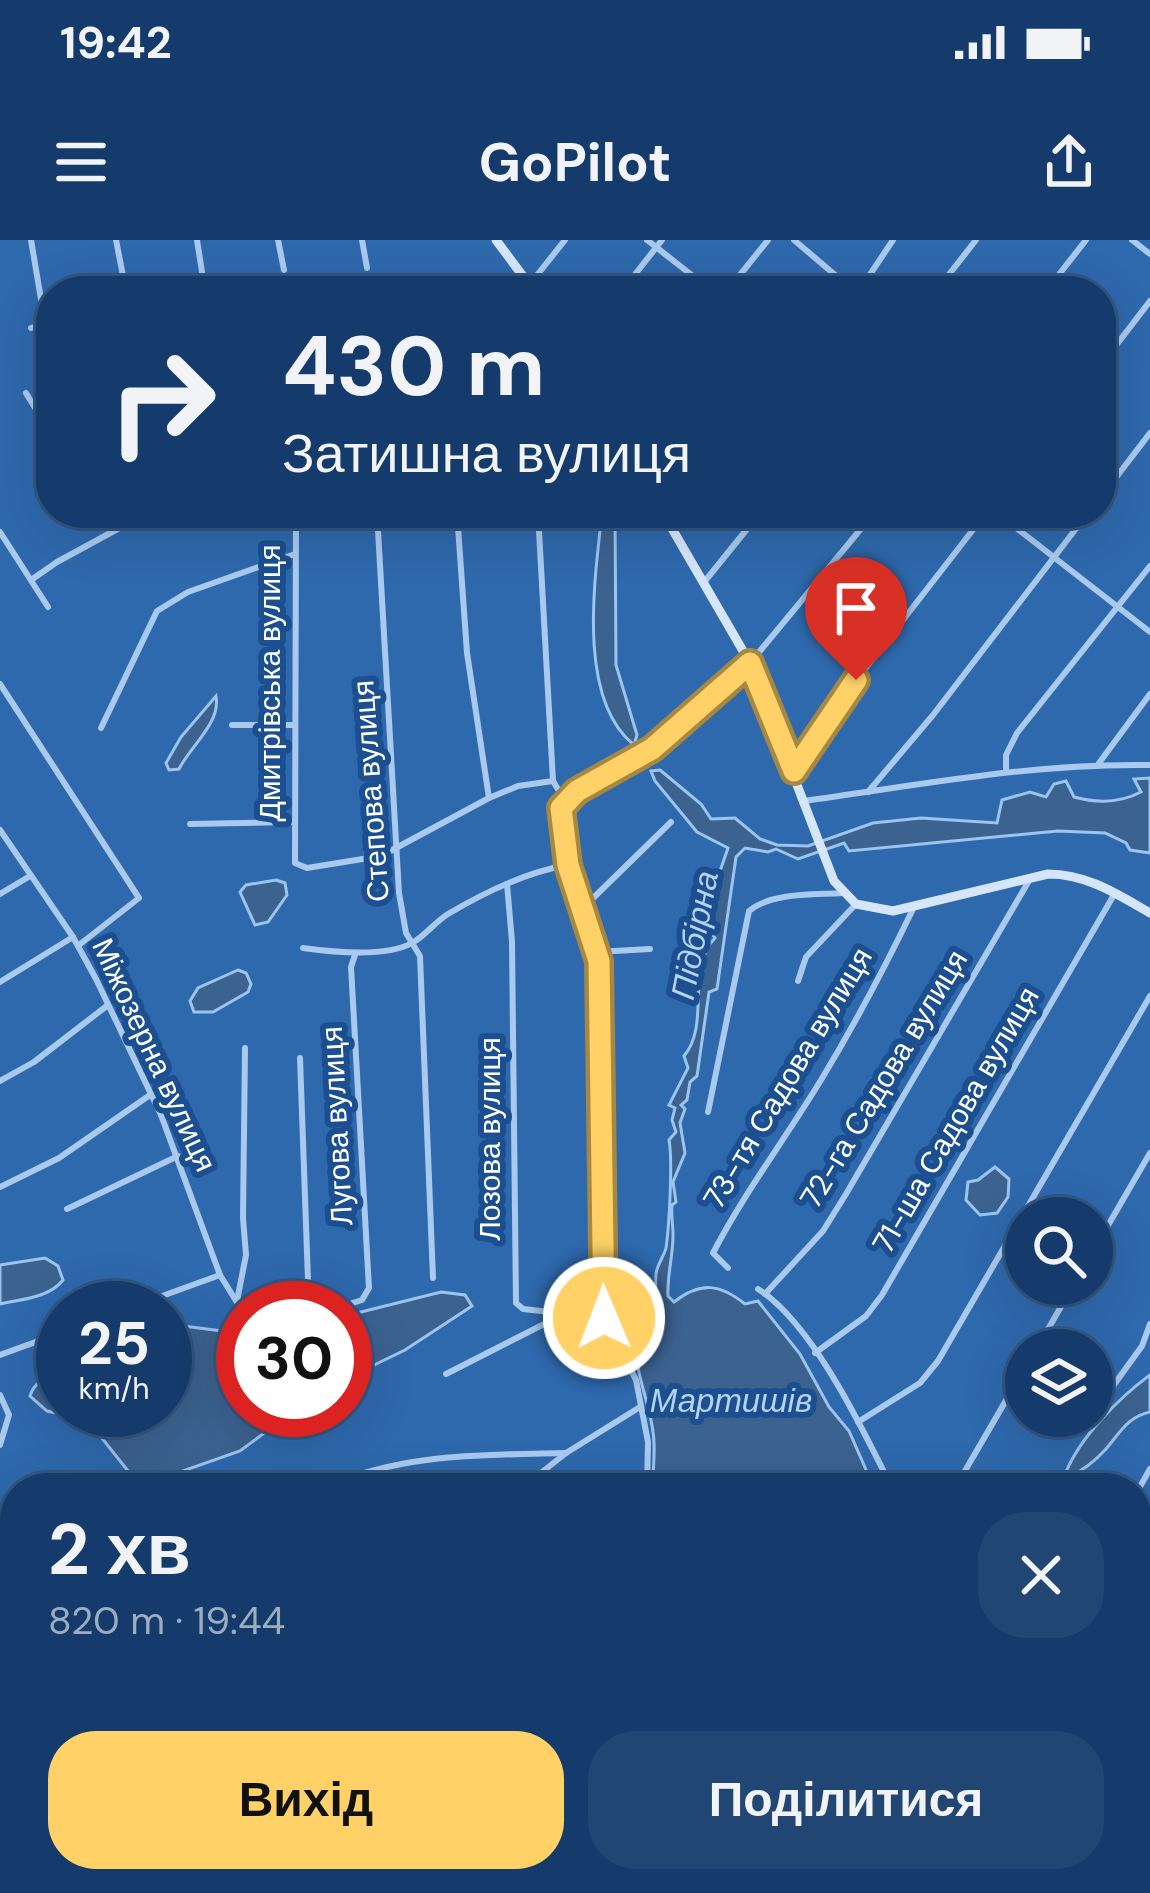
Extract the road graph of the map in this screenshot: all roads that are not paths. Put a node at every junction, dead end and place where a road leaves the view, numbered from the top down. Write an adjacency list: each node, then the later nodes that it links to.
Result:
1 (32, 240): 19 (street)
2 (116, 240): 20 (street)
3 (197, 240): 21 (street)
4 (278, 240): 18 (street)
5 (362, 240): 17 (street)
6 (496, 240): 22 (street)
7 (565, 240): 23 (street)
8 (647, 240): 15 (street)
9 (768, 240): 26 (street)
10 (794, 240): 27 (street)
11 (893, 240): 28 (street)
12 (976, 240): 29 (street)
13 (1086, 240): 30 (street)
14 (1132, 240): 16 (street)
15 (659, 243): 24 (street); 25 (street)
16 (1150, 254)
17 (367, 268)
18 (284, 270)
19 (38, 276)
20 (123, 276)
21 (203, 276)
22 (522, 276)
23 (540, 276)
24 (634, 276)
25 (695, 276)
26 (739, 276)
27 (838, 276)
28 (868, 276)
29 (948, 276)
30 (1058, 276)
31 (1150, 301): 34 (street)
32 (32, 328): 33 (street)
33 (36, 328)
34 (1116, 345)
35 (26, 392): 36 (street)
36 (36, 409)
37 (1150, 433): 38 (street)
38 (1116, 477)
39 (119, 528): 54 (street)
40 (296, 528): 51 (street, Дмитрівська вулиця)
41 (378, 528): 78 (street, Степова вулиця)
42 (458, 528): 71 (street)
43 (539, 528): 69 (street)
44 (672, 528): 55 (street)
45 (748, 528): 55 (street)
46 (862, 528): 59 (street)
47 (974, 528): 68 (street)
48 (1016, 528): 52 (street)
49 (1076, 528): 52 (street)
50 (0, 532): 54 (street)
51 (295, 554): 63 (street, Дмитрівська вулиця); 64 (street)
52 (1054, 557): 57 (street); 70 (street)
53 (1150, 566): 57 (street)
54 (31, 580): 56 (street)
55 (705, 581): 59 (street)
56 (48, 607)
57 (1118, 607): 58 (street); 67 (street)
58 (1150, 632)
59 (750, 663): 68 (street); 72 (street)
60 (0, 684): 90 (street)
61 (1150, 694): 65 (street)
62 (232, 725): 63 (street)
63 (293, 725): 74 (street, Дмитрівська вулиця)
64 (101, 728)
65 (1099, 763): 66 (street); 67 (street)
66 (1150, 765)
67 (1006, 770): 70 (street)
68 (794, 771): 73 (street)
69 (553, 781): 71 (street, Дмитрівська вулиця); 72 (street)
70 (868, 792): 73 (street)
71 (489, 798): 78 (street, Дмитрівська вулиця)
72 (565, 801): 79 (street)
73 (804, 801): 83 (street)
74 (293, 822): 76 (street); 78 (street, Дмитрівська вулиця)
75 (670, 822): 87 (street)
76 (190, 824)
77 (0, 830): 80 (street, Міжозерна вулиця)
78 (398, 850): 91 (street, Степова вулиця)
79 (568, 865): 82 (street); 87 (street)
80 (30, 876): 85 (street); 90 (street, Міжозерна вулиця)
81 (1030, 879): 84 (street); 88 (street); 122 (street, 72-га Садова вулиця)
82 (507, 884): 91 (street); 118 (street, Лозова вулиця)
83 (843, 893): 86 (street); 104 (street, 73-тя Садова вулиця)
84 (1115, 893): 89 (street); 122 (street, 71-ша Садова вулиця)
85 (0, 894)
86 (856, 904): 88 (street); 96 (street)
87 (583, 908): 94 (street)
88 (914, 908): 110 (street, 73-тя Садова вулиця)
89 (1150, 913)
90 (76, 941): 97 (street); 99 (street, Міжозерна вулиця)
91 (412, 943): 95 (street); 112 (street, Степова вулиця)
92 (303, 948): 95 (street)
93 (650, 950): 94 (street)
94 (596, 952): 119 (street)
95 (355, 955): 116 (street, Лугова вулиця)
96 (798, 981)
97 (0, 982)
98 (1150, 996): 129 (street)
99 (108, 1005): 102 (street); 103 (street, Міжозерна вулиця)
100 (245, 1048): 114 (street)
101 (300, 1058): 115 (street)
102 (0, 1081)
103 (152, 1094): 106 (street, Міжозерна вулиця); 107 (street)
104 (707, 1112)
105 (1150, 1154): 109 (street)
106 (178, 1156): 108 (street); 111 (street, Міжозерна вулиця)
107 (0, 1187)
108 (67, 1209)
109 (1113, 1217)
110 (728, 1268)
111 (220, 1275): 113 (street, Міжозерна вулиця); 117 (street)
112 (433, 1278)
113 (224, 1281)
114 (241, 1281)
115 (308, 1281)
116 (367, 1281)
117 (192, 1285)
118 (565, 1313): 119 (street, Лозова вулиця); 124 (street)
119 (604, 1318): 128 (street)
120 (1150, 1324): 125 (street)
121 (36, 1341): 123 (street)
122 (815, 1353): 129 (street)
123 (0, 1354)
124 (446, 1374)
125 (1113, 1386)
126 (0, 1395): 130 (street)
127 (1005, 1400): 136 (street)
128 (640, 1407): 131 (street); 134 (street)
129 (858, 1422): 135 (street)
130 (0, 1445)
131 (566, 1454): 132 (street); 133 (street)
132 (359, 1473)
133 (541, 1473)
134 (647, 1473)
135 (884, 1473)
136 (960, 1473)

